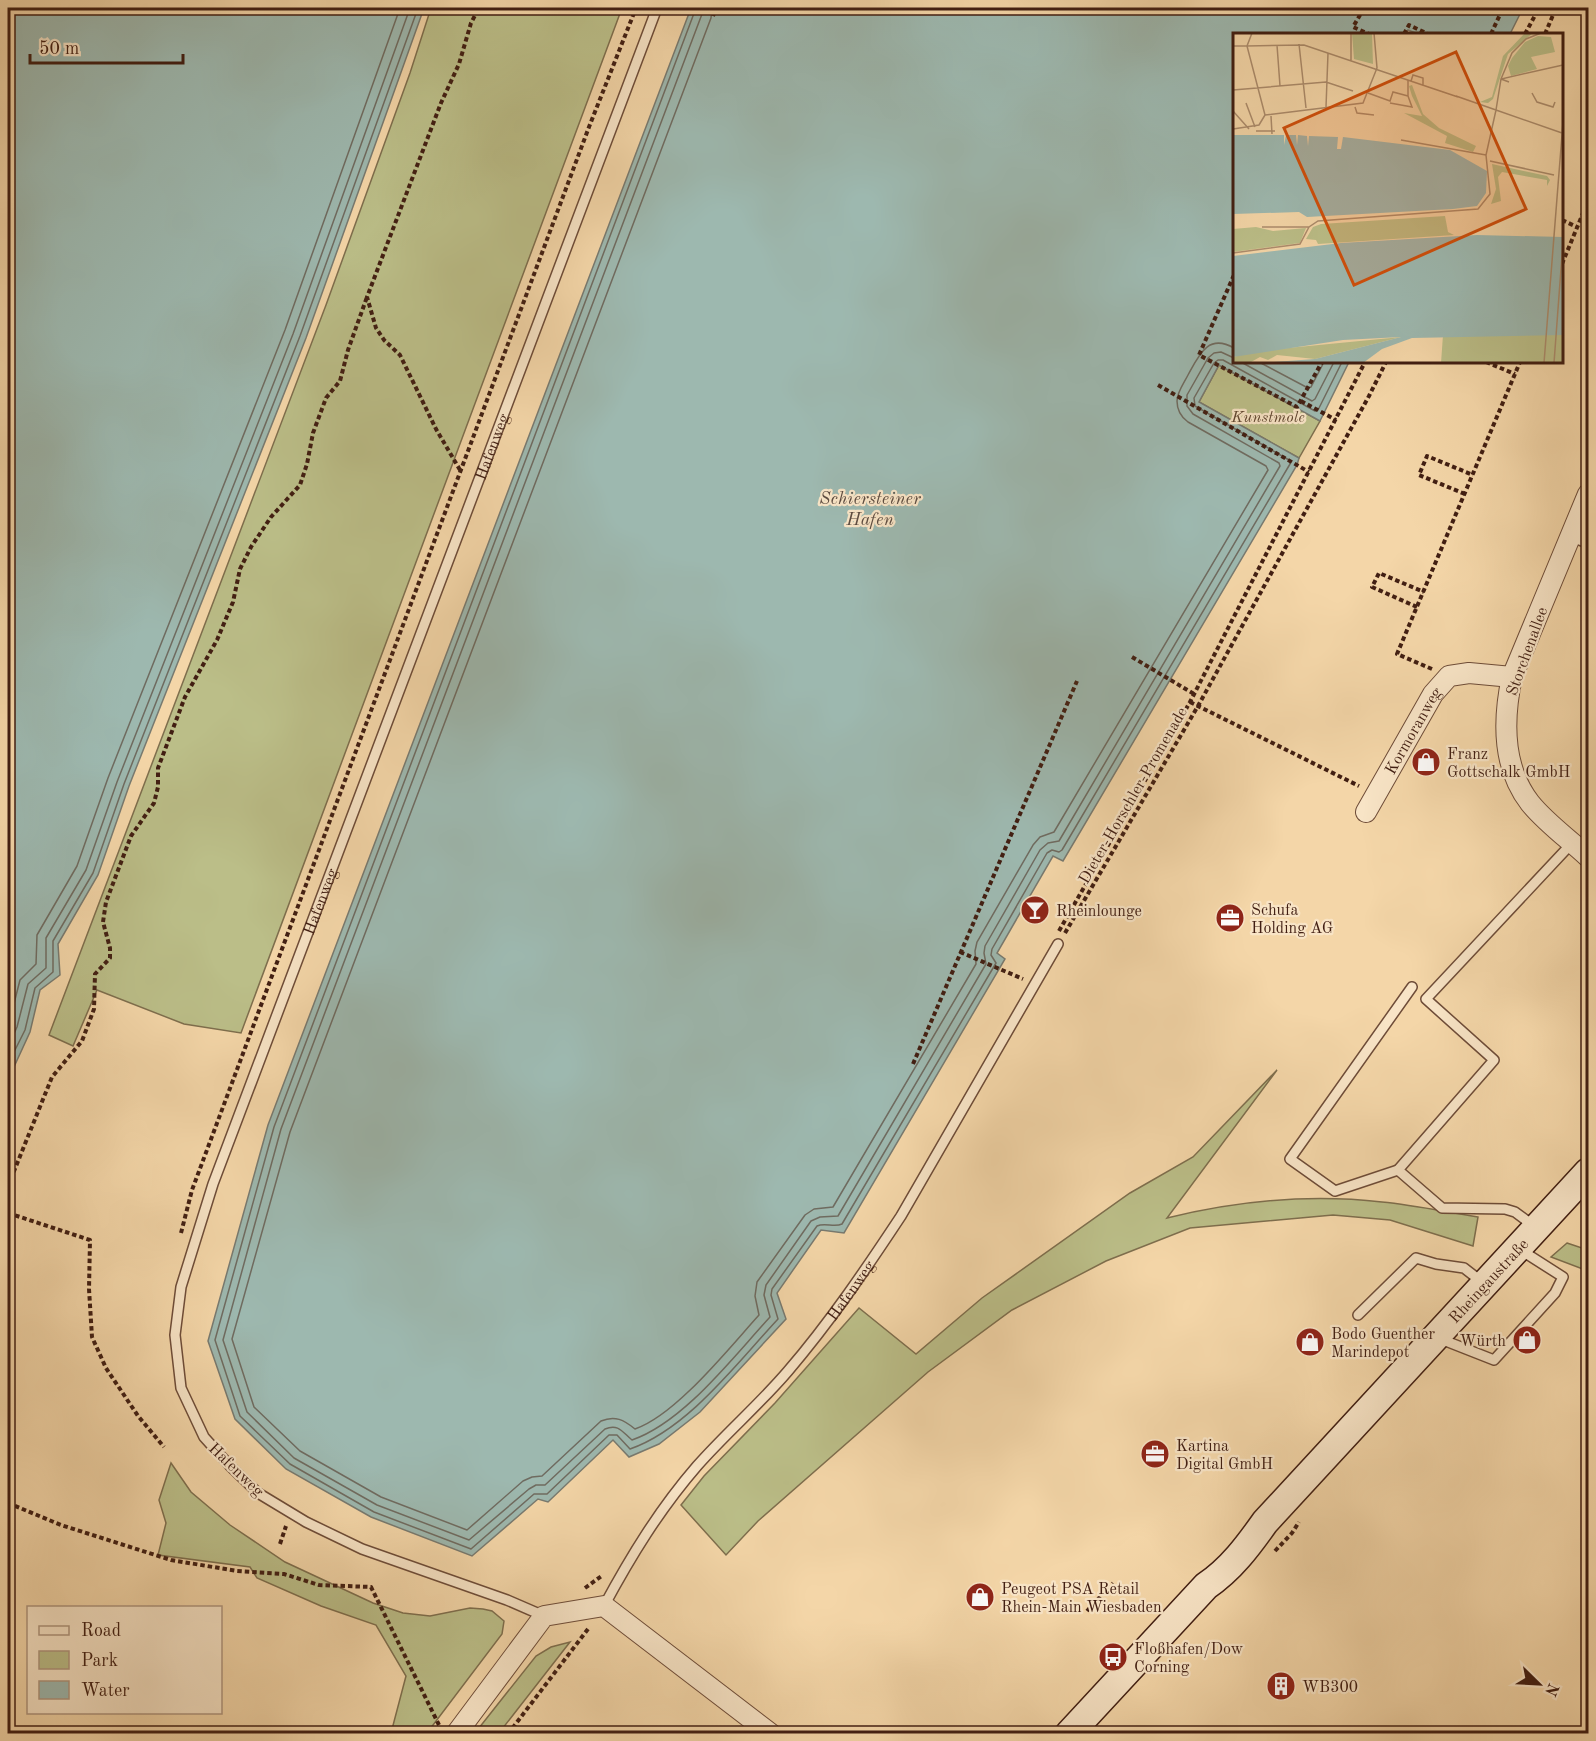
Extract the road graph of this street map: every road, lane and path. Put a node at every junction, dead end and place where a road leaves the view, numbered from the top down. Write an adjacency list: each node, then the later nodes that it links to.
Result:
1 (479, 8): 20 (path)
2 (657, 8): 70 (lane, Hafenweg)
3 (716, 8): 8 (path)
4 (1364, 8): 9 (path)
5 (1503, 8): 12 (path)
6 (1539, 8): 13 (path)
7 (1556, 8): 14 (path)
8 (713, 16)
9 (1367, 33)
10 (1404, 33): 11 (path)
11 (1426, 33)
12 (1491, 33)
13 (1526, 33)
14 (1545, 33)
15 (1588, 201): 17 (path)
16 (1563, 220): 17 (path)
17 (1577, 227): 18 (path)
18 (1563, 254)
19 (1233, 277): 28 (path)
20 (367, 297): 30 (path); 56 (path)
21 (1321, 363): 28 (path)
22 (1364, 363): 29 (path, Dieter-Horschler-Promenade)
23 (1386, 363): 44 (path, Dieter-Horschler-Promenade)
24 (1488, 363): 26 (path)
25 (1520, 363): 26 (path)
26 (1515, 374): 32 (path)
27 (1158, 385): 31 (path)
28 (1301, 401): 29 (path)
29 (1336, 420): 31 (path, Dieter-Horschler-Promenade)
30 (460, 470)
31 (1309, 472): 42 (path, Dieter-Horschler-Promenade)
32 (1473, 475): 33 (path); 33 (path)
33 (1465, 494): 36 (path)
34 (1588, 494): 35 (street, Storchenallee)
35 (1580, 540): 40 (street, Storchenallee)
36 (1424, 592): 37 (path); 37 (path)
37 (1417, 607): 39 (path)
38 (1132, 657): 42 (path)
39 (1449, 676): 40 (street, Kormoranweg); 46 (street, Kormoranweg)
40 (1512, 677): 47 (street, Storchenallee)
41 (1077, 681): 50 (path)
42 (1194, 694): 43 (path, Dieter-Horschler-Promenade)
43 (1190, 702): 44 (path); 49 (path, Dieter-Horschler-Promenade)
44 (1198, 706): 45 (path); 49 (path, Dieter-Horschler-Promenade)
45 (1353, 783)
46 (1366, 812)
47 (1573, 842): 48 (street, Storchenallee); 54 (lane)
48 (1588, 857)
49 (1058, 944): 65 (lane, Hafenweg)
50 (960, 952): 51 (path); 53 (path)
51 (1020, 978)
52 (1412, 987): 54 (lane)
53 (913, 1064)
54 (1398, 1170): 58 (lane)
55 (1588, 1172): 58 (main road, Rheingaustraße)
56 (8, 1186)
57 (8, 1213): 63 (path)
58 (1536, 1228): 59 (main road, Rheingaustraße)
59 (1517, 1248): 60 (main road, Rheingaustraße); 62 (lane)
60 (1484, 1284): 61 (lane); 62 (main road, Rheingaustraße)
61 (1358, 1315)
62 (1436, 1337): 75 (main road, Rheingaustraße)
63 (164, 1447)
64 (8, 1503): 71 (path)
65 (631, 1556): 67 (path); 68 (lane, Hafenweg)
66 (1113, 1583): 69 (path)
67 (583, 1589)
68 (604, 1606): 70 (street); 73 (path); 74 (street)
69 (1087, 1611)
70 (544, 1616): 72 (street)
71 (443, 1734)
72 (456, 1734)
73 (508, 1734)
74 (771, 1734)
75 (1069, 1734)

